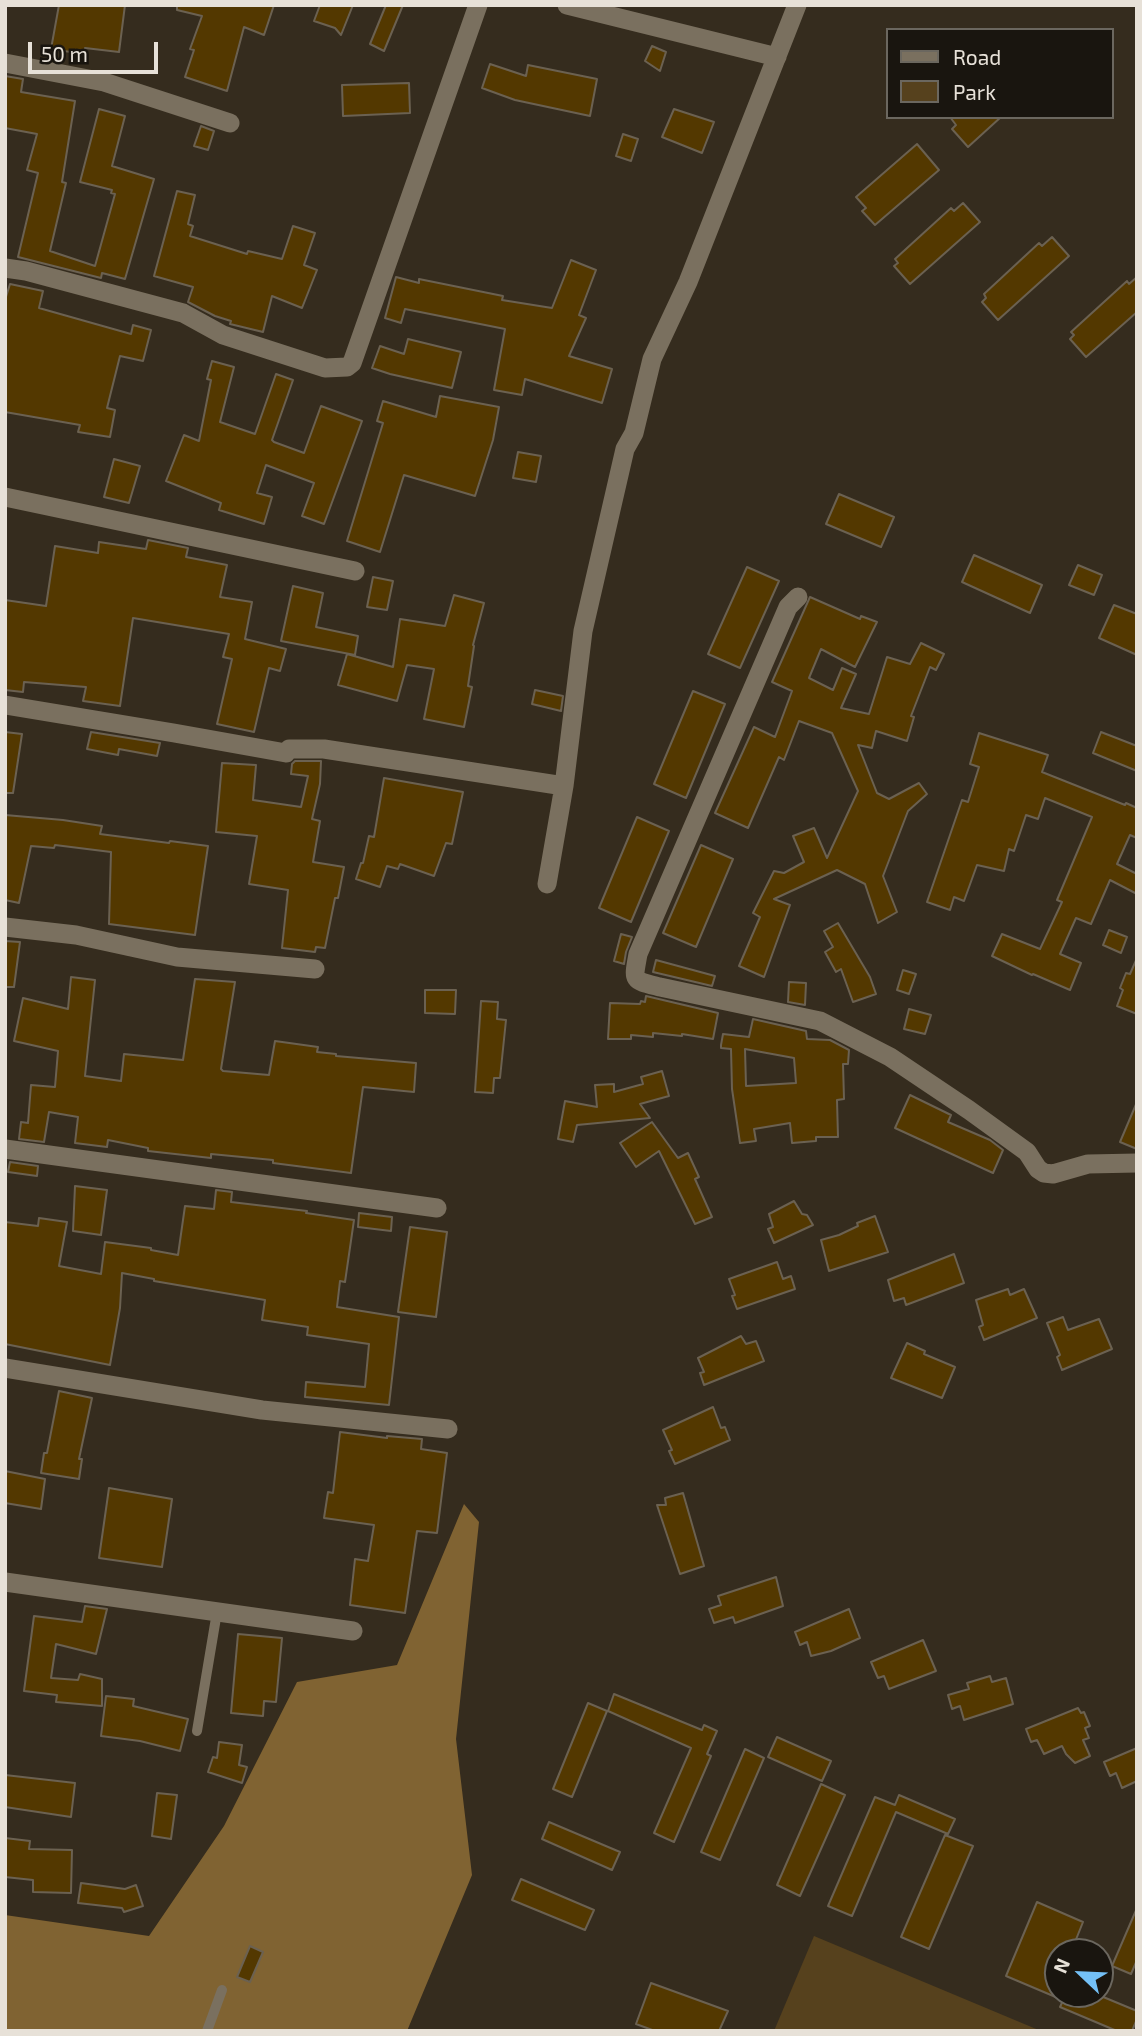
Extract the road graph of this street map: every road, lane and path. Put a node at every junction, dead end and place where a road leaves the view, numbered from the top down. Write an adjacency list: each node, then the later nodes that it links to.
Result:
1 (478, 5): 7 (street)
2 (567, 5): 4 (street)
3 (797, 5): 4 (street)
4 (777, 57): 12 (street)
5 (5, 63): 6 (street)
6 (229, 123)
7 (5, 268)
8 (5, 496): 9 (street)
9 (355, 571)
10 (798, 597): 17 (street)
11 (5, 705): 12 (street)
12 (564, 786): 13 (street)
13 (547, 884)
14 (5, 927): 15 (street)
15 (315, 969)
16 (5, 1149): 18 (street)
17 (1137, 1163)
18 (437, 1208)
19 (5, 1368): 20 (street)
20 (448, 1429)
21 (5, 1583): 22 (street)
22 (217, 1612): 23 (street); 24 (lane)
23 (354, 1631)
24 (197, 1731)
25 (222, 1990): 26 (lane)
26 (208, 2031)

